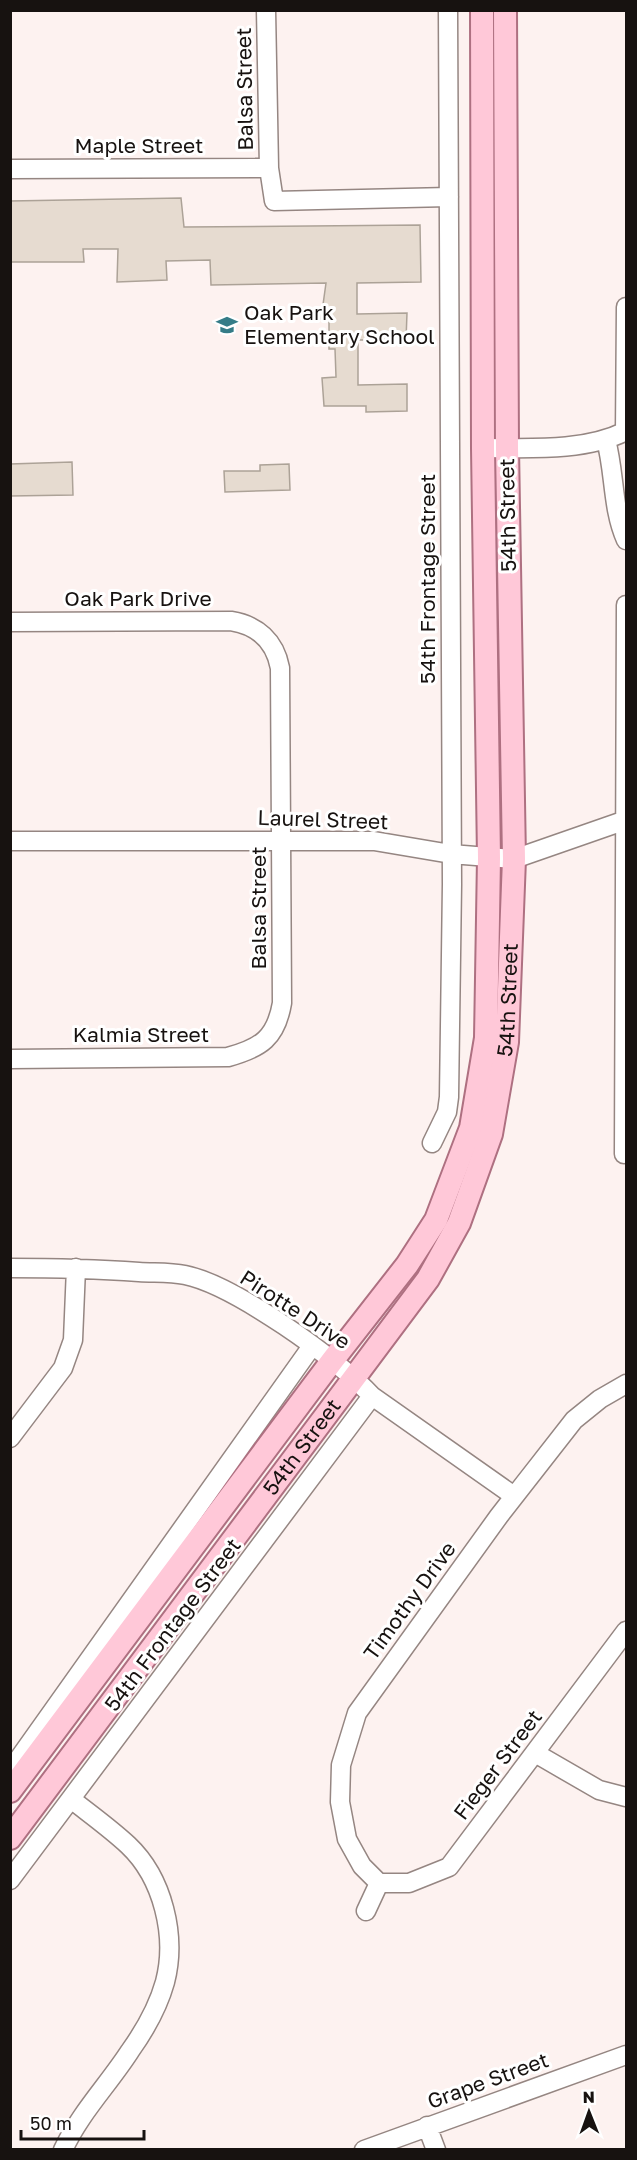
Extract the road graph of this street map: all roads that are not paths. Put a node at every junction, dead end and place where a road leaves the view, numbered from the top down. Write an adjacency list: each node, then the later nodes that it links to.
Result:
1 (266, 10): 5 (street, Balsa Street)
2 (448, 10): 7 (street, 54th Frontage Street)
3 (482, 10): 11 (main road, 54th Street)
4 (506, 10): 12 (main road, 54th Street)
5 (269, 168): 6 (street, Maple Street); 7 (street, Balsa Street)
6 (10, 169)
7 (449, 197): 20 (street, 54th Frontage Street)
8 (627, 307): 9 (street)
9 (626, 431): 10 (street)
10 (606, 440): 12 (street); 13 (street)
11 (483, 448): 12 (street); 21 (main road, 54th Street)
12 (507, 448): 22 (main road, 54th Street)
13 (627, 540)
14 (627, 605): 17 (street)
15 (10, 622): 16 (street, Oak Park Drive)
16 (262, 634): 18 (street, Balsa Street)
17 (626, 821): 22 (street, Laurel Street); 26 (street)
18 (281, 840): 19 (street, Laurel Street); 20 (street, Laurel Street); 23 (street, Balsa Street)
19 (10, 841)
20 (452, 854): 21 (street, Laurel Street); 25 (street, 54th Frontage Street)
21 (489, 858): 22 (street, Laurel Street); 30 (main road, 54th Street)
22 (514, 859): 31 (main road, 54th Street)
23 (267, 1040): 24 (street, Kalmia Street)
24 (10, 1059)
25 (432, 1143)
26 (624, 1154)
27 (10, 1268): 28 (street, Pirotte Drive)
28 (76, 1268): 29 (street, Pirotte Drive); 34 (street)
29 (312, 1346): 30 (street, Pirotte Drive); 38 (street)
30 (332, 1360): 31 (street, Pirotte Drive); 39 (main road, 54th Street)
31 (356, 1378): 33 (street, Pirotte Drive); 42 (main road, 54th Street)
32 (627, 1384): 35 (street, Timothy Drive)
33 (372, 1396): 35 (street, Pirotte Drive); 41 (street, 54th Frontage Street)
34 (10, 1438)
35 (514, 1496): 44 (street, Timothy Drive)
36 (627, 1631): 37 (street, Fieger Street)
37 (536, 1753): 40 (street); 44 (street, Fieger Street)
38 (14, 1760)
39 (10, 1791)
40 (627, 1797)
41 (71, 1799): 43 (street, 54th Frontage Street); 48 (street)
42 (10, 1838)
43 (10, 1880)
44 (379, 1883): 45 (street)
45 (366, 1911)
46 (627, 2055): 47 (street, Grape Street)
47 (427, 2126): 49 (street, Grape Street); 50 (street)
48 (63, 2150)
49 (364, 2150)
50 (436, 2150)

